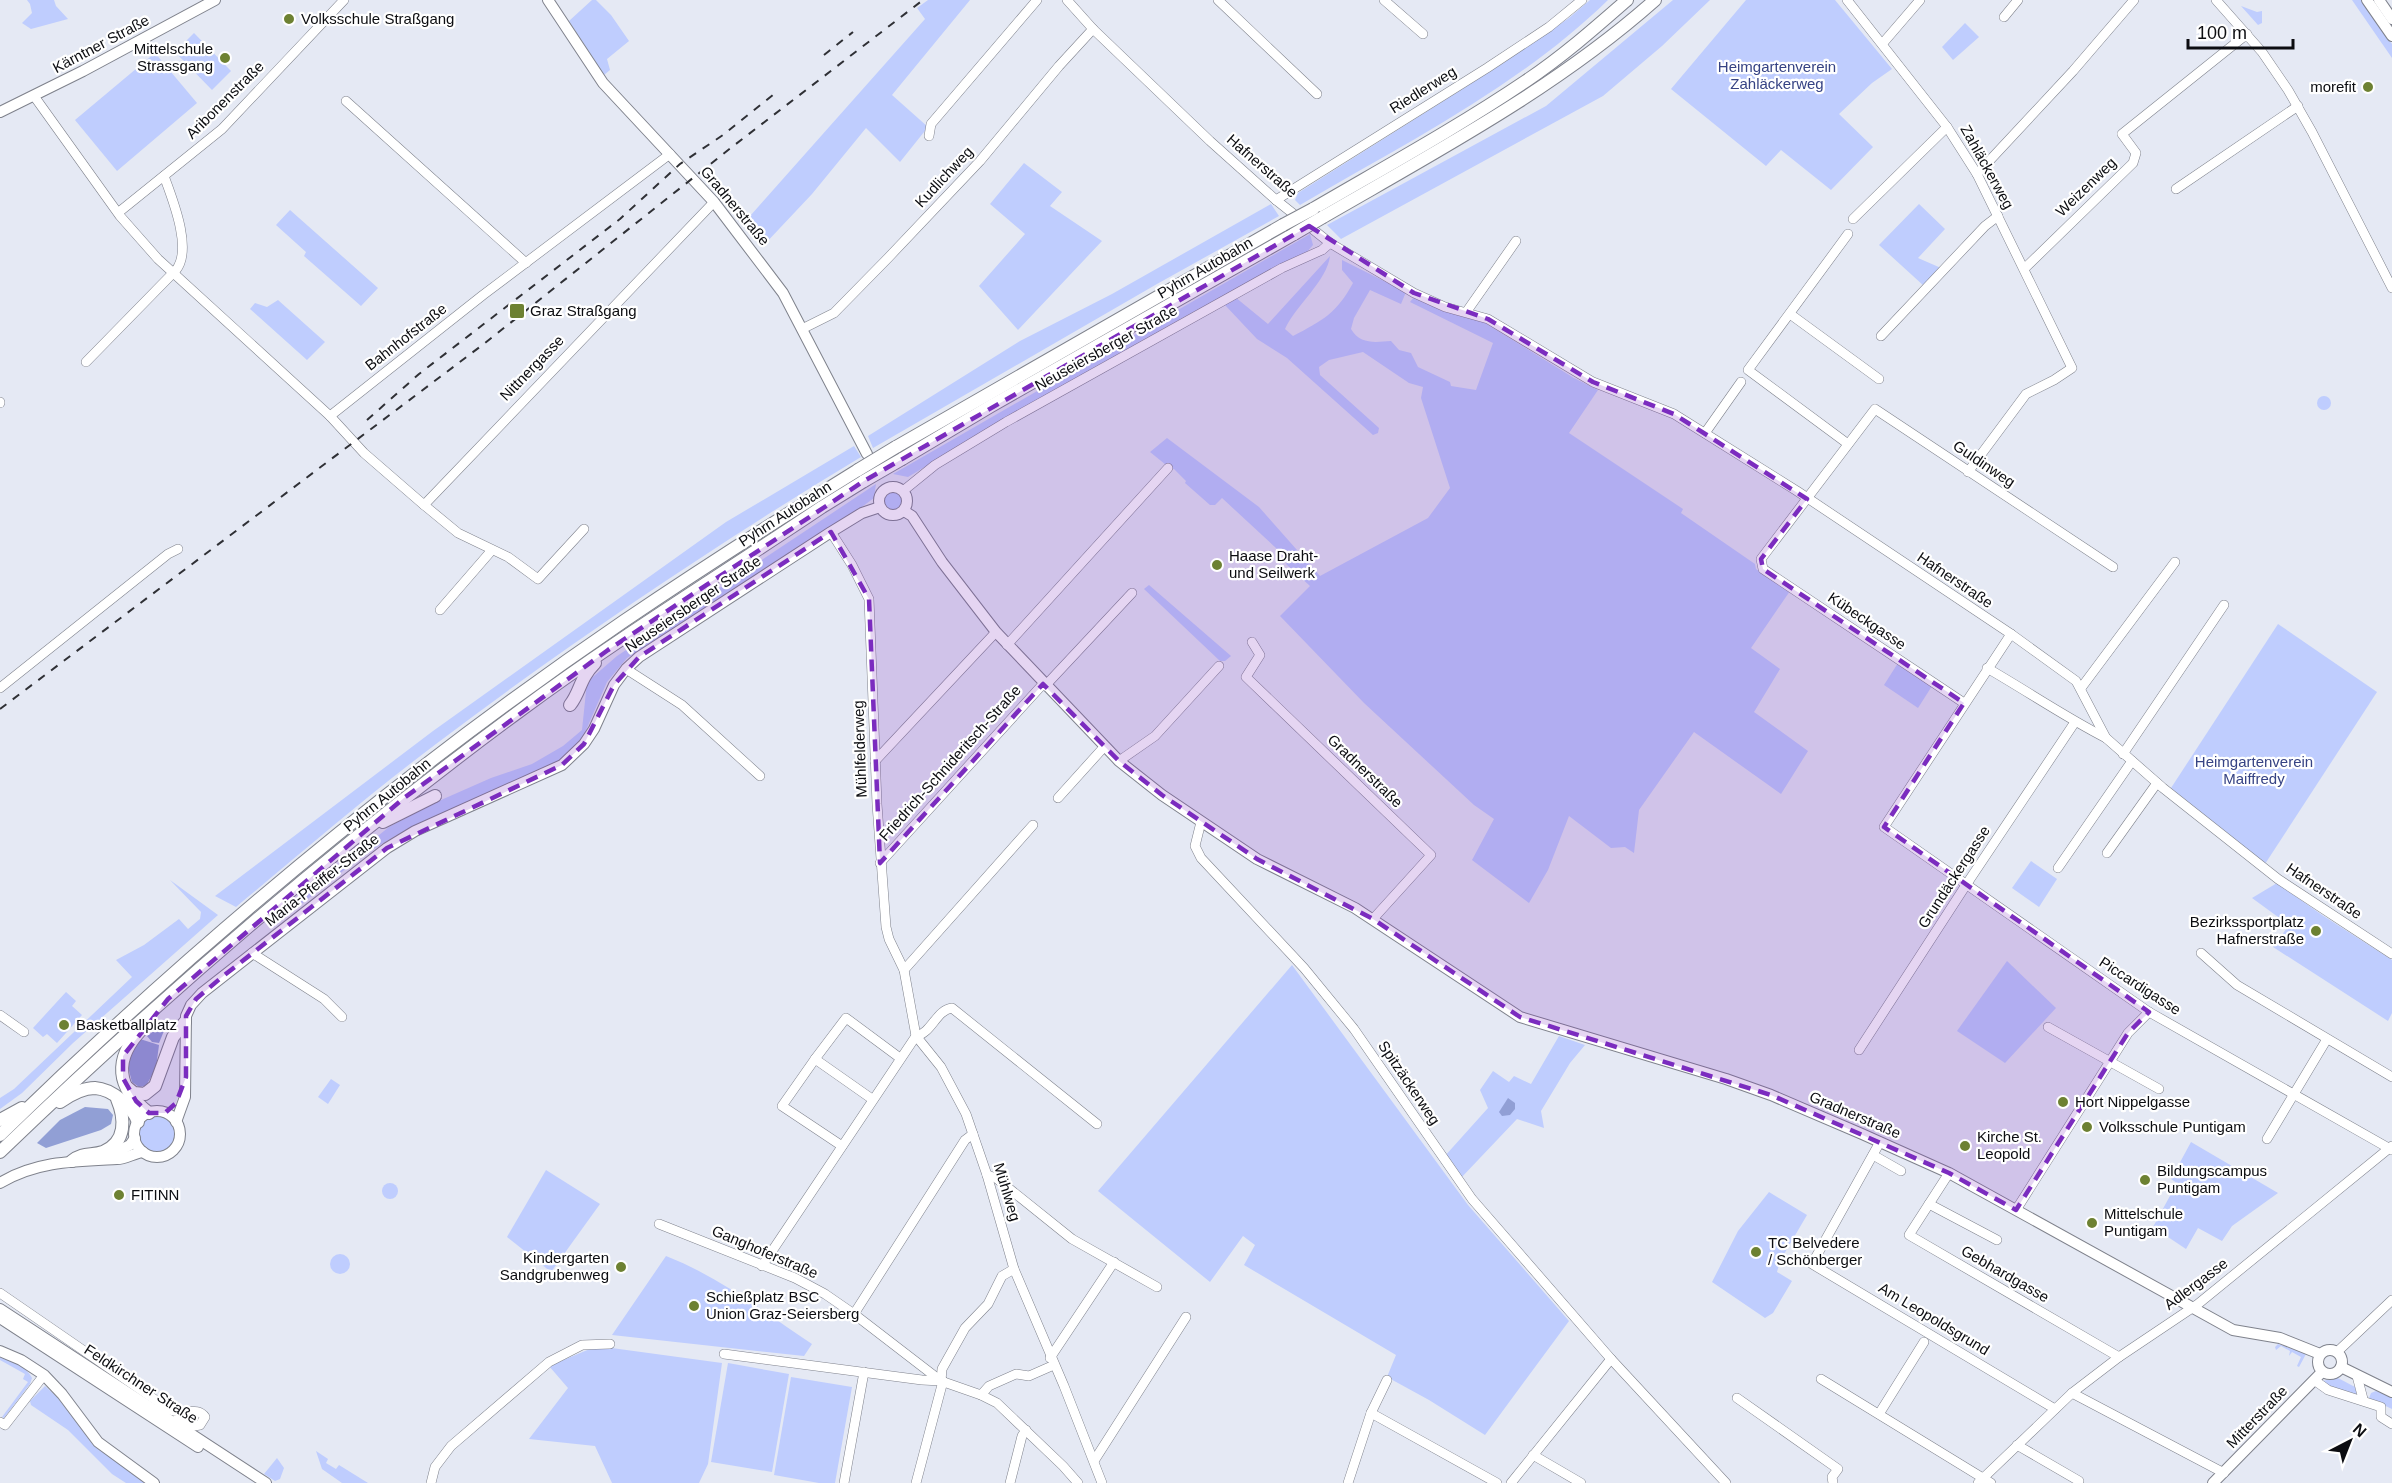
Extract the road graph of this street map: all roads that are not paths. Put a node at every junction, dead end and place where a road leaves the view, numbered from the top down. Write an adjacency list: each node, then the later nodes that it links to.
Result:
1 (215, 0): 28 (main road, Kärntner Straße)
2 (344, 0): 36 (street, Aribonenstraße)
3 (548, 0): 34 (main road, Gradnerstraße)
4 (1037, 0): 33 (street)
5 (1218, 0): 27 (street)
6 (1384, 0): 22 (street)
7 (1582, 0): 38 (street, Riedlerweg)
8 (1627, 0): 63 (highway, Pyhrn Autobahn, bridge)
9 (1643, 0): 26 (highway)
10 (1655, 0): 26 (highway, Pyhrn Autobahn)
11 (1847, 0): 25 (street, Zahläckerweg)
12 (1920, 0): 25 (street)
13 (2018, 0): 19 (street)
14 (2134, 0): 35 (street)
15 (2216, 0): 23 (street)
16 (2367, 0): 24 (main road)
17 (2379, 0): 20 (main road)
18 (1070, 1): 21 (street, Hafnerstraße)
19 (2004, 17)
20 (2392, 19)
21 (1093, 29): 38 (street, Hafnerstraße); 52 (street, Kudlichweg)
22 (1424, 34)
23 (2247, 34): 30 (street); 47 (street, Weizenweg)
24 (2392, 36)
25 (1883, 43): 32 (street, Zahläckerweg)
26 (1545, 84): 63 (highway, Pyhrn Autobahn, bridge)
27 (1317, 94)
28 (34, 96): 31 (main road, Kärntner Straße); 40 (street)
29 (346, 101): 46 (street)
30 (2298, 106): 37 (street); 49 (street)
31 (0, 112)
32 (1947, 127): 35 (street, Zahläckerweg); 42 (street)
33 (928, 136)
34 (670, 154): 39 (main road, Gradnerstraße); 46 (street, Bahnhofstraße)
35 (1977, 174): 41 (street, Zahläckerweg)
36 (164, 176): 40 (street, Aribonenstraße); 48 (street)
37 (2176, 189)
38 (1276, 200): 45 (street, Hafnerstraße)
39 (714, 202): 52 (main road, Gradnerstraße); 66 (street, Nittnergasse)
40 (119, 212): 48 (street)
41 (1998, 216): 47 (street, Zahläckerweg); 53 (street)
42 (1853, 219)
43 (1848, 234): 51 (street)
44 (1516, 242): 50 (street)
45 (1330, 243): 50 (street, Hafnerstraße); 64 (street, Neuseiersberger Straße)
46 (526, 263): 57 (street, Bahnhofstraße)
47 (2025, 268): 62 (street, Zahläckerweg)
48 (172, 272): 54 (street); 57 (street)
49 (2392, 288)
50 (1467, 311): 58 (street, Hafnerstraße)
51 (1790, 314): 55 (street); 59 (street)
52 (802, 328): 60 (main road, Gradnerstraße)
53 (1881, 336)
54 (86, 362)
55 (1879, 379)
56 (1741, 382): 58 (street)
57 (330, 416): 66 (street)
58 (1705, 433): 65 (street, Hafnerstraße)
59 (1848, 444): 62 (street, Guldinweg); 65 (street, Guldinweg)
60 (867, 454)
61 (1168, 468): 82 (street)
62 (1968, 472): 75 (street, Guldinweg)
63 (861, 476): 83 (highway, Pyhrn Autobahn); 135 (highway, Pyhrn Autobahn)
64 (903, 491): 67 (main road); 68 (main road)
65 (1807, 499): 73 (street, Guldinweg); 80 (street, Hafnerstraße)
66 (424, 505): 72 (street)
67 (880, 507): 68 (main road); 70 (main road, Neuseiersberger Straße)
68 (904, 511): 79 (main road, Gradnerstraße)
69 (584, 529): 72 (street)
70 (831, 532): 86 (main road, Neuseiersberger Straße); 96 (street, Mühlfelderweg)
71 (178, 549): 88 (street)
72 (492, 550): 78 (street)
73 (1761, 559): 90 (street, Kübeckgasse)
74 (2175, 562): 89 (street)
75 (2113, 567)
76 (1132, 593): 87 (street, Friedrich-Schnideritsch-Straße)
77 (2224, 604): 95 (street)
78 (440, 610)
79 (996, 632): 82 (main road, Gradnerstraße); 96 (street)
80 (2011, 634): 85 (street); 89 (street, Hafnerstraße)
81 (1252, 642): 111 (street, Gradnerstraße)
82 (1007, 645): 87 (main road, Gradnerstraße)
83 (608, 650): 91 (highway); 106 (highway, Pyhrn Autobahn)
84 (1219, 666): 97 (street)
85 (1987, 668): 90 (street); 92 (street)
86 (626, 669): 99 (main road, Neuseiersberger Straße); 100 (street)
87 (1044, 685): 94 (main road, Gradnerstraße); 108 (street, Friedrich-Schnideritsch-Straße)
88 (0, 688)
89 (2081, 688): 93 (street, Hafnerstraße)
90 (1964, 703): 110 (street, Piccardigasse)
91 (570, 705)
92 (2075, 722): 93 (street); 110 (street, Grundäckergasse)
93 (2106, 738): 95 (street, Hafnerstraße)
94 (1104, 747): 97 (main road, Gradnerstraße); 103 (street)
95 (2123, 754): 98 (street, Hafnerstraße)
96 (875, 761): 108 (street, Mühlfelderweg)
97 (1119, 761): 104 (main road, Gradnerstraße)
98 (2132, 761): 101 (street, Hafnerstraße); 109 (street)
99 (562, 765): 112 (main road, Maria-Pfeiffer-Straße)
100 (760, 776)
101 (2157, 783): 107 (street); 114 (street, Hafnerstraße)
102 (435, 796): 106 (highway)
103 (1058, 798)
104 (1201, 822): 111 (main road, Gradnerstraße); 182 (street, Spitzäckerweg)
105 (1033, 825): 115 (street)
106 (366, 830): 116 (highway, Pyhrn Autobahn)
107 (2108, 853)
108 (880, 863): 115 (street, Mühlfelderweg)
109 (2058, 868)
110 (1966, 885): 117 (street, Piccardigasse); 125 (street, Grundäckergasse)
111 (1373, 919): 148 (main road, Gradnerstraße)
112 (252, 953): 119 (street); 120 (main road, Maria-Pfeiffer-Straße)
113 (2201, 953): 124 (street)
114 (2392, 954)
115 (904, 970): 123 (street, Mühlfelderweg)
116 (168, 999): 130 (highway); 139 (highway, Pyhrn Autobahn)
117 (2149, 1012): 128 (street); 133 (street, Piccardigasse)
118 (0, 1016): 122 (street)
119 (342, 1017)
120 (186, 1022): 130 (highway); 131 (main road, Maria-Pfeiffer-Straße)
121 (2048, 1027): 128 (street)
122 (24, 1032)
123 (916, 1036): 126 (street); 143 (street); 144 (street, Mühlweg)
124 (2327, 1039): 129 (street); 133 (street)
125 (1859, 1050)
126 (900, 1058): 127 (street); 136 (street)
127 (815, 1059): 136 (street); 149 (street)
128 (2110, 1061): 132 (street); 161 (street)
129 (2392, 1077)
130 (127, 1087): 137 (highway)
131 (184, 1088): 138 (main road); 142 (main road, Maria-Pfeiffer-Straße)
132 (2159, 1089)
133 (2293, 1094): 147 (street); 150 (street, Piccardigasse)
134 (116, 1098): 139 (highway); 141 (highway); 155 (highway)
135 (36, 1100): 140 (highway); 145 (highway, Pyhrn Autobahn)
136 (872, 1100): 149 (street)
137 (149, 1113): 138 (main road); 141 (main road)
138 (165, 1113): 142 (main road)
139 (38, 1115): 151 (highway, Pyhrn Autobahn)
140 (0, 1120)
141 (138, 1122): 146 (main road)
142 (176, 1122): 152 (main road)
143 (1097, 1124)
144 (973, 1134): 158 (street, Mühlweg); 172 (street)
145 (0, 1135)
146 (135, 1138): 152 (main road); 154 (main road)
147 (2266, 1139)
148 (1880, 1142): 153 (street, Am Leopoldsgrund); 157 (main road, Gradnerstraße)
149 (843, 1146): 165 (street)
150 (2391, 1148): 170 (street, Adlergasse)
151 (0, 1152)
152 (143, 1152): 154 (main road)
153 (1873, 1155): 156 (street); 197 (street, Am Leopoldsgrund)
154 (105, 1158): 155 (main road)
155 (72, 1161): 159 (main road)
156 (1900, 1171)
157 (1948, 1173): 160 (street, Gebhardgasse); 161 (main road, Gradnerstraße)
158 (987, 1175): 164 (street); 166 (street, Mühlweg)
159 (0, 1183)
160 (1929, 1204): 163 (street, Gebhardgasse); 181 (street, Gebhardgasse)
161 (2016, 1210): 170 (main road, Gradnerstraße)
162 (659, 1224): 165 (street, Ganghoferstraße)
163 (1997, 1240)
164 (1114, 1262): 167 (street); 183 (street)
165 (762, 1266): 172 (street, Ganghoferstraße)
166 (1014, 1269): 183 (street, Mühlweg); 191 (street)
167 (1157, 1287)
168 (0, 1293): 198 (street)
169 (2392, 1300): 178 (street)
170 (2193, 1308): 180 (main road, Gradnerstraße); 181 (street, Adlergasse)
171 (0, 1309): 198 (main road, Feldkirchner Straße)
172 (854, 1314): 191 (street, Ganghoferstraße)
173 (1186, 1317): 206 (street)
174 (0, 1318): 211 (main road, Feldkirchner Straße)
175 (1924, 1342): 200 (street)
176 (610, 1344): 213 (street)
177 (0, 1351): 186 (main road)
178 (2337, 1353): 180 (main road); 184 (main road)
179 (724, 1354): 185 (street)
180 (2320, 1354): 187 (main road)
181 (2119, 1357): 193 (street, Adlergasse)
182 (1611, 1359): 205 (street); 223 (street, Spitzäckerweg)
183 (1052, 1361): 194 (street); 206 (street, Mühlweg)
184 (2341, 1367): 187 (main road); 188 (main road)
185 (864, 1372): 191 (street); 214 (street)
186 (44, 1375): 201 (street); 210 (main road)
187 (2318, 1376): 196 (street); 207 (main road, Mitterstraße)
188 (2357, 1376): 192 (main road); 196 (street)
189 (1821, 1379): 200 (street)
190 (1387, 1380): 199 (street)
191 (942, 1381): 194 (street, Ganghoferstraße); 215 (street)
192 (2392, 1392)
193 (2072, 1393): 197 (street, Adlergasse); 207 (street)
194 (981, 1395): 203 (street, Ganghoferstraße)
195 (1737, 1398): 224 (street)
196 (2363, 1399): 202 (street)
197 (2055, 1409): 204 (street, Adlergasse)
198 (155, 1411): 212 (main road, Feldkirchner Straße)
199 (1371, 1413): 219 (street); 220 (street)
200 (1879, 1414): 208 (street)
201 (0, 1422)
202 (2392, 1424)
203 (1026, 1430): 216 (street); 217 (street, Ganghoferstraße)
204 (2017, 1445): 208 (street, Adlergasse); 209 (street)
205 (1533, 1455): 221 (street); 222 (street)
206 (1094, 1461): 218 (street, Mühlweg)
207 (2224, 1473): 225 (main road, Mitterstraße)
208 (1983, 1481)
209 (2079, 1481)
210 (154, 1483)
211 (254, 1483)
212 (266, 1483)
213 (431, 1483)
214 (844, 1483)
215 (916, 1483)
216 (1010, 1483)
217 (1078, 1483)
218 (1102, 1483)
219 (1348, 1483)
220 (1497, 1483)
221 (1511, 1483)
222 (1581, 1483)
223 (1725, 1483)
224 (1833, 1483)
225 (2213, 1483)

